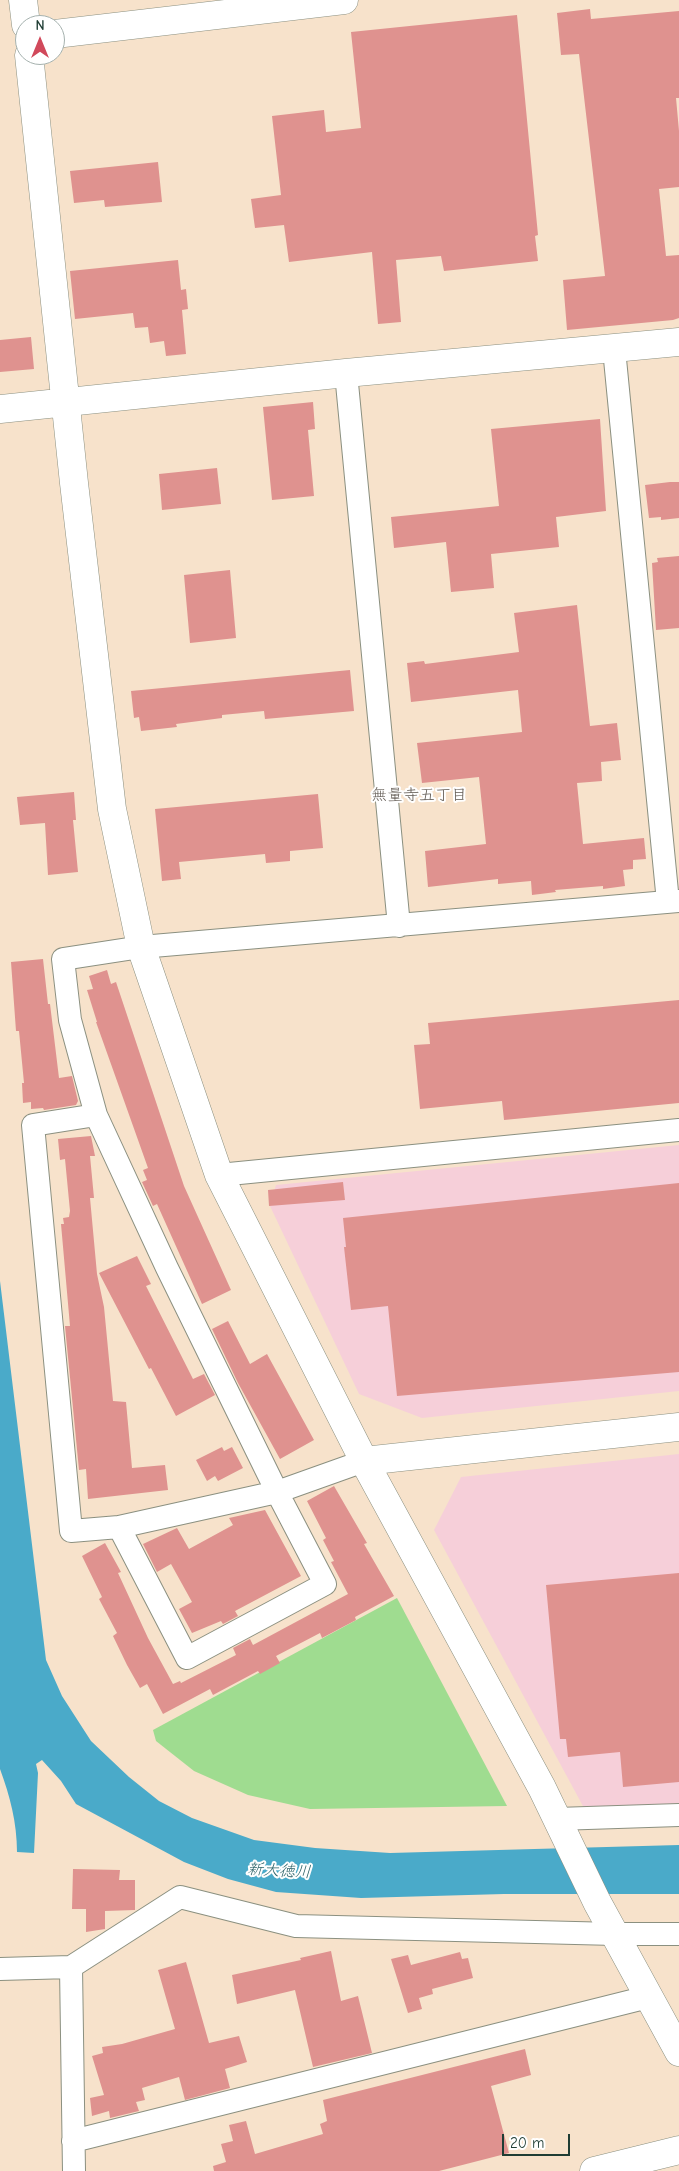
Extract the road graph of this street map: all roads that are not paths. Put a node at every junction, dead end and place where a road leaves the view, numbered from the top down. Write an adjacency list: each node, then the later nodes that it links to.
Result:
1 (23, 0): 3 (street)
2 (344, 0): 4 (street)
3 (25, 15)
4 (65, 33)
5 (30, 65): 9 (street)
6 (679, 342): 7 (street)
7 (614, 349): 8 (street); 11 (street)
8 (346, 374): 9 (street); 12 (street)
9 (66, 401): 10 (street); 13 (street)
10 (0, 409)
11 (673, 901): 12 (street)
12 (399, 926): 13 (street)
13 (141, 947): 14 (street); 16 (street)
14 (96, 1114): 19 (street); 20 (street)
15 (679, 1130): 16 (street)
16 (219, 1175): 18 (street)
17 (679, 1427): 18 (street)
18 (364, 1461): 19 (street); 22 (street)
19 (277, 1492): 20 (street); 20 (street)
20 (119, 1527)
21 (679, 1814): 22 (street)
22 (561, 1826): 23 (street)
23 (615, 1934): 24 (street); 25 (street); 27 (street)
24 (679, 1934)
25 (71, 1967): 26 (street); 29 (street)
26 (0, 1969)
27 (648, 1997): 28 (street); 29 (street)
28 (679, 2052)
29 (73, 2141): 31 (street)
30 (679, 2150): 32 (street)
31 (74, 2171)
32 (594, 2171)

